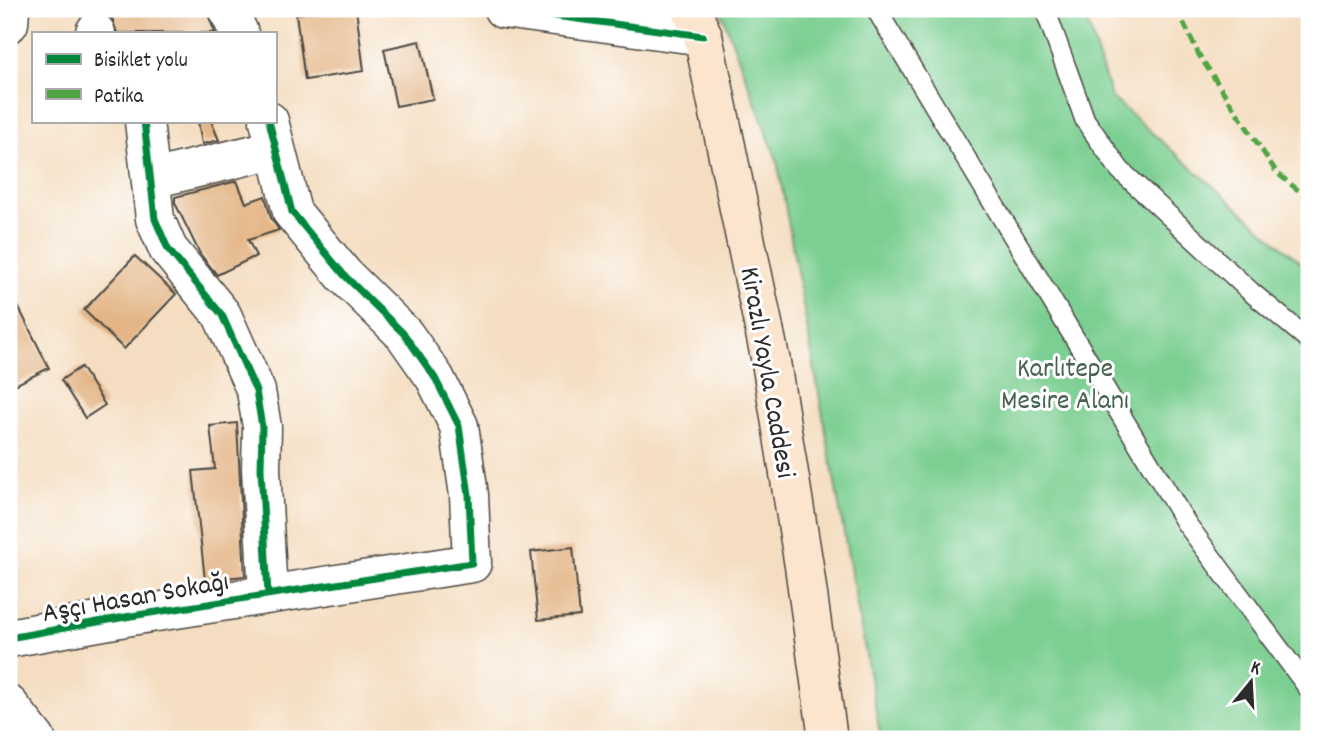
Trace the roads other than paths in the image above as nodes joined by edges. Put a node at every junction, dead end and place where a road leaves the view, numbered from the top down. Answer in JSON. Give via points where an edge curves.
{"nodes":[{"id":1,"x":10,"y":9,"type":"edge"},
{"id":2,"x":228,"y":9,"type":"edge"},
{"id":3,"x":503,"y":9,"type":"edge"},
{"id":4,"x":876,"y":9,"type":"edge"},
{"id":5,"x":1045,"y":9,"type":"edge"},
{"id":6,"x":697,"y":22,"type":"edge"},
{"id":7,"x":9,"y":23,"type":"edge"},
{"id":8,"x":239,"y":32,"type":"edge"},
{"id":9,"x":144,"y":122,"type":"edge"},
{"id":10,"x":272,"y":135,"type":"edge"},
{"id":11,"x":152,"y":179,"type":"junction"},
{"id":12,"x":1309,"y":340,"type":"edge"},
{"id":13,"x":268,"y":594,"type":"junction"},
{"id":14,"x":9,"y":638,"type":"edge"},
{"id":15,"x":1309,"y":689,"type":"edge"},
{"id":16,"x":9,"y":705,"type":"edge"},
{"id":17,"x":36,"y":739,"type":"edge"},
{"id":18,"x":828,"y":739,"type":"edge"}],
"edges":[{"from":1,"to":7,"type":"street"},
{"from":2,"to":8,"type":"street"},
{"from":3,"to":6,"type":"street"},
{"from":4,"to":15,"type":"lane","via":[[1186,523]]},
{"from":5,"to":12,"type":"lane","via":[[1085,120],[1120,170]]},
{"from":6,"to":18,"type":"main road","name":"Kirazlı Yayla Caddesi","via":[[771,362]]},
{"from":9,"to":11,"type":"street","name":"Aşçı Hasan Sokağı"},
{"from":10,"to":11,"type":"street"},
{"from":10,"to":13,"type":"street","name":"Aşçı Hasan Sokağı","via":[[292,212],[344,275],[404,334],[435,378],[459,426],[472,563]]},
{"from":11,"to":13,"type":"street","name":"Aşçı Hasan Sokağı","via":[[155,219],[168,249],[222,315],[256,391],[262,427]]},
{"from":13,"to":14,"type":"street","name":"Aşçı Hasan Sokağı"},
{"from":16,"to":17,"type":"street"}]}
